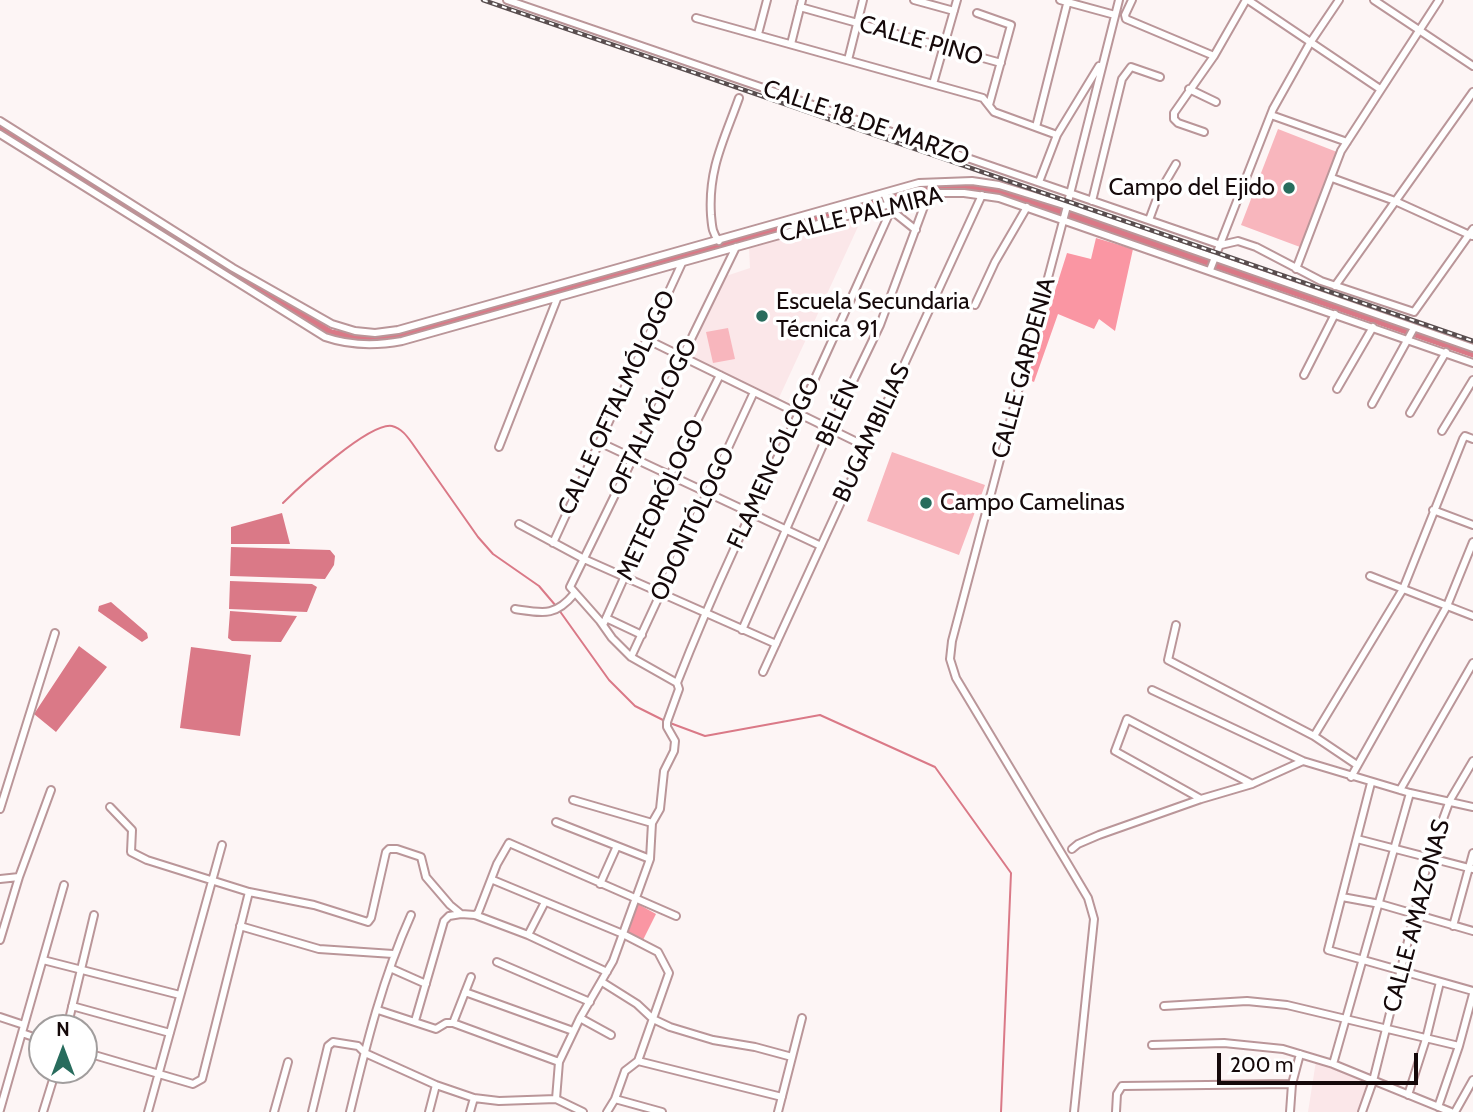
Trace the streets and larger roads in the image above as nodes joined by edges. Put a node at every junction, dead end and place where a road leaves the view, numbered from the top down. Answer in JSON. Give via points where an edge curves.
{"nodes":[{"id":1,"x":507,"y":0,"type":"edge"},
{"id":2,"x":767,"y":0,"type":"edge"},
{"id":3,"x":863,"y":0,"type":"edge"},
{"id":4,"x":914,"y":0,"type":"edge"},
{"id":5,"x":957,"y":0,"type":"edge"},
{"id":6,"x":1119,"y":0,"type":"edge"},
{"id":7,"x":1132,"y":0,"type":"edge"},
{"id":8,"x":1247,"y":0,"type":"edge"},
{"id":9,"x":1339,"y":0,"type":"edge"},
{"id":10,"x":1374,"y":0,"type":"edge"},
{"id":11,"x":1440,"y":0,"type":"edge"},
{"id":12,"x":1065,"y":1,"type":"edge"},
{"id":13,"x":801,"y":4,"type":"edge"},
{"id":14,"x":954,"y":11,"type":"junction"},
{"id":15,"x":977,"y":13,"type":"dead end"},
{"id":16,"x":1115,"y":15,"type":"junction"},
{"id":17,"x":696,"y":18,"type":"dead end"},
{"id":18,"x":857,"y":23,"type":"junction"},
{"id":19,"x":1419,"y":29,"type":"junction"},
{"id":20,"x":758,"y":34,"type":"junction"},
{"id":21,"x":1310,"y":43,"type":"junction"},
{"id":22,"x":791,"y":44,"type":"junction"},
{"id":23,"x":944,"y":47,"type":"junction"},
{"id":24,"x":1214,"y":56,"type":"junction"},
{"id":25,"x":1103,"y":59,"type":"junction"},
{"id":26,"x":848,"y":60,"type":"junction"},
{"id":27,"x":1001,"y":63,"type":"junction"},
{"id":28,"x":1473,"y":66,"type":"edge"},
{"id":29,"x":1160,"y":77,"type":"dead end"},
{"id":30,"x":933,"y":84,"type":"junction"},
{"id":31,"x":1189,"y":89,"type":"junction"},
{"id":32,"x":1380,"y":89,"type":"junction"},
{"id":33,"x":1473,"y":92,"type":"edge"},
{"id":34,"x":739,"y":98,"type":"dead end"},
{"id":35,"x":1216,"y":102,"type":"dead end"},
{"id":36,"x":989,"y":105,"type":"junction"},
{"id":37,"x":1270,"y":115,"type":"junction"},
{"id":38,"x":0,"y":121,"type":"edge"},
{"id":39,"x":1036,"y":127,"type":"junction"},
{"id":40,"x":1204,"y":132,"type":"dead end"},
{"id":41,"x":0,"y":134,"type":"edge"},
{"id":42,"x":1058,"y":135,"type":"junction"},
{"id":43,"x":1347,"y":142,"type":"junction"},
{"id":44,"x":1176,"y":164,"type":"dead end"},
{"id":45,"x":1332,"y":178,"type":"junction"},
{"id":46,"x":1039,"y":182,"type":"junction"},
{"id":47,"x":1070,"y":193,"type":"junction"},
{"id":48,"x":929,"y":194,"type":"junction"},
{"id":49,"x":982,"y":195,"type":"junction"},
{"id":50,"x":888,"y":201,"type":"junction"},
{"id":51,"x":1092,"y":201,"type":"junction"},
{"id":52,"x":1395,"y":201,"type":"junction"},
{"id":53,"x":1027,"y":207,"type":"junction"},
{"id":54,"x":1067,"y":207,"type":"junction"},
{"id":55,"x":1063,"y":218,"type":"junction"},
{"id":56,"x":1149,"y":220,"type":"junction"},
{"id":57,"x":916,"y":230,"type":"junction"},
{"id":58,"x":768,"y":232,"type":"junction"},
{"id":59,"x":1472,"y":234,"type":"edge"},
{"id":60,"x":719,"y":241,"type":"junction"},
{"id":61,"x":1221,"y":245,"type":"junction"},
{"id":62,"x":736,"y":247,"type":"junction"},
{"id":63,"x":1215,"y":260,"type":"junction"},
{"id":64,"x":682,"y":263,"type":"junction"},
{"id":65,"x":1296,"y":269,"type":"junction"},
{"id":66,"x":1210,"y":270,"type":"junction"},
{"id":67,"x":1335,"y":285,"type":"junction"},
{"id":68,"x":557,"y":299,"type":"junction"},
{"id":69,"x":1333,"y":301,"type":"junction"},
{"id":70,"x":975,"y":305,"type":"dead end"},
{"id":71,"x":1328,"y":311,"type":"junction"},
{"id":72,"x":1335,"y":314,"type":"junction"},
{"id":73,"x":1373,"y":327,"type":"junction"},
{"id":74,"x":1414,"y":329,"type":"junction"},
{"id":75,"x":1408,"y":339,"type":"junction"},
{"id":76,"x":646,"y":340,"type":"junction"},
{"id":77,"x":1473,"y":348,"type":"edge"},
{"id":78,"x":1446,"y":352,"type":"junction"},
{"id":79,"x":681,"y":357,"type":"junction"},
{"id":80,"x":1473,"y":363,"type":"edge"},
{"id":81,"x":720,"y":375,"type":"junction"},
{"id":82,"x":1304,"y":375,"type":"dead end"},
{"id":83,"x":1473,"y":380,"type":"edge"},
{"id":84,"x":1337,"y":389,"type":"dead end"},
{"id":85,"x":754,"y":392,"type":"junction"},
{"id":86,"x":1372,"y":404,"type":"dead end"},
{"id":87,"x":798,"y":413,"type":"junction"},
{"id":88,"x":1410,"y":413,"type":"dead end"},
{"id":89,"x":830,"y":429,"type":"junction"},
{"id":90,"x":1442,"y":431,"type":"dead end"},
{"id":91,"x":1473,"y":439,"type":"edge"},
{"id":92,"x":599,"y":442,"type":"junction"},
{"id":93,"x":865,"y":446,"type":"junction"},
{"id":94,"x":499,"y":447,"type":"dead end"},
{"id":95,"x":633,"y":458,"type":"junction"},
{"id":96,"x":670,"y":475,"type":"junction"},
{"id":97,"x":708,"y":493,"type":"junction"},
{"id":98,"x":1433,"y":510,"type":"junction"},
{"id":99,"x":749,"y":512,"type":"junction"},
{"id":100,"x":519,"y":524,"type":"dead end"},
{"id":101,"x":1473,"y":525,"type":"edge"},
{"id":102,"x":786,"y":530,"type":"junction"},
{"id":103,"x":1473,"y":542,"type":"edge"},
{"id":104,"x":554,"y":543,"type":"junction"},
{"id":105,"x":821,"y":546,"type":"junction"},
{"id":106,"x":584,"y":559,"type":"junction"},
{"id":107,"x":1370,"y":576,"type":"dead end"},
{"id":108,"x":625,"y":578,"type":"junction"},
{"id":109,"x":1403,"y":589,"type":"junction"},
{"id":110,"x":572,"y":590,"type":"junction"},
{"id":111,"x":662,"y":594,"type":"junction"},
{"id":112,"x":1447,"y":606,"type":"junction"},
{"id":113,"x":515,"y":609,"type":"dead end"},
{"id":114,"x":704,"y":613,"type":"junction"},
{"id":115,"x":1473,"y":616,"type":"edge"},
{"id":116,"x":605,"y":621,"type":"junction"},
{"id":117,"x":1176,"y":625,"type":"dead end"},
{"id":118,"x":742,"y":630,"type":"junction"},
{"id":119,"x":55,"y":633,"type":"dead end"},
{"id":120,"x":642,"y":635,"type":"junction"},
{"id":121,"x":776,"y":644,"type":"junction"},
{"id":122,"x":631,"y":657,"type":"junction"},
{"id":123,"x":1473,"y":663,"type":"edge"},
{"id":124,"x":763,"y":673,"type":"dead end"},
{"id":125,"x":677,"y":683,"type":"junction"},
{"id":126,"x":1152,"y":690,"type":"dead end"},
{"id":127,"x":1314,"y":736,"type":"junction"},
{"id":128,"x":1303,"y":761,"type":"junction"},
{"id":129,"x":1473,"y":761,"type":"edge"},
{"id":130,"x":1357,"y":765,"type":"junction"},
{"id":131,"x":1351,"y":777,"type":"junction"},
{"id":132,"x":1371,"y":783,"type":"junction"},
{"id":133,"x":1252,"y":784,"type":"junction"},
{"id":134,"x":51,"y":790,"type":"dead end"},
{"id":135,"x":1400,"y":790,"type":"junction"},
{"id":136,"x":1410,"y":793,"type":"junction"},
{"id":137,"x":1201,"y":799,"type":"junction"},
{"id":138,"x":573,"y":800,"type":"dead end"},
{"id":139,"x":1450,"y":800,"type":"junction"},
{"id":140,"x":110,"y":807,"type":"dead end"},
{"id":141,"x":1473,"y":807,"type":"edge"},
{"id":142,"x":0,"y":809,"type":"edge"},
{"id":143,"x":556,"y":822,"type":"dead end"},
{"id":144,"x":652,"y":822,"type":"junction"},
{"id":145,"x":1357,"y":839,"type":"junction"},
{"id":146,"x":222,"y":845,"type":"dead end"},
{"id":147,"x":617,"y":846,"type":"junction"},
{"id":148,"x":1072,"y":849,"type":"dead end"},
{"id":149,"x":1394,"y":849,"type":"junction"},
{"id":150,"x":1473,"y":853,"type":"edge"},
{"id":151,"x":1429,"y":858,"type":"junction"},
{"id":152,"x":650,"y":859,"type":"junction"},
{"id":153,"x":1471,"y":868,"type":"edge"},
{"id":154,"x":19,"y":877,"type":"junction"},
{"id":155,"x":0,"y":879,"type":"edge"},
{"id":156,"x":212,"y":880,"type":"junction"},
{"id":157,"x":493,"y":880,"type":"junction"},
{"id":158,"x":600,"y":884,"type":"junction"},
{"id":159,"x":64,"y":885,"type":"dead end"},
{"id":160,"x":249,"y":892,"type":"junction"},
{"id":161,"x":1342,"y":897,"type":"junction"},
{"id":162,"x":636,"y":900,"type":"junction"},
{"id":163,"x":545,"y":902,"type":"junction"},
{"id":164,"x":1380,"y":904,"type":"junction"},
{"id":165,"x":1415,"y":913,"type":"junction"},
{"id":166,"x":461,"y":914,"type":"junction"},
{"id":167,"x":94,"y":915,"type":"dead end"},
{"id":168,"x":411,"y":915,"type":"dead end"},
{"id":169,"x":475,"y":915,"type":"junction"},
{"id":170,"x":676,"y":916,"type":"dead end"},
{"id":171,"x":240,"y":926,"type":"junction"},
{"id":172,"x":1453,"y":926,"type":"junction"},
{"id":173,"x":1473,"y":932,"type":"edge"},
{"id":174,"x":623,"y":934,"type":"junction"},
{"id":175,"x":528,"y":935,"type":"junction"},
{"id":176,"x":0,"y":940,"type":"edge"},
{"id":177,"x":393,"y":954,"type":"junction"},
{"id":178,"x":43,"y":960,"type":"junction"},
{"id":179,"x":1363,"y":960,"type":"junction"},
{"id":180,"x":497,"y":962,"type":"dead end"},
{"id":181,"x":390,"y":968,"type":"junction"},
{"id":182,"x":83,"y":970,"type":"junction"},
{"id":183,"x":1401,"y":970,"type":"junction"},
{"id":184,"x":607,"y":972,"type":"junction"},
{"id":185,"x":471,"y":977,"type":"dead end"},
{"id":186,"x":602,"y":982,"type":"junction"},
{"id":187,"x":1440,"y":982,"type":"junction"},
{"id":188,"x":426,"y":984,"type":"junction"},
{"id":189,"x":465,"y":992,"type":"junction"},
{"id":190,"x":1473,"y":992,"type":"edge"},
{"id":191,"x":180,"y":995,"type":"junction"},
{"id":192,"x":590,"y":1002,"type":"junction"},
{"id":193,"x":72,"y":1006,"type":"junction"},
{"id":194,"x":1164,"y":1006,"type":"dead end"},
{"id":195,"x":378,"y":1010,"type":"junction"},
{"id":196,"x":70,"y":1014,"type":"edge"},
{"id":197,"x":0,"y":1017,"type":"edge"},
{"id":198,"x":1346,"y":1017,"type":"junction"},
{"id":199,"x":580,"y":1018,"type":"junction"},
{"id":200,"x":802,"y":1018,"type":"dead end"},
{"id":201,"x":653,"y":1020,"type":"junction"},
{"id":202,"x":415,"y":1021,"type":"junction"},
{"id":203,"x":453,"y":1023,"type":"junction"},
{"id":204,"x":24,"y":1025,"type":"junction"},
{"id":205,"x":1387,"y":1029,"type":"junction"},
{"id":206,"x":573,"y":1031,"type":"junction"},
{"id":207,"x":22,"y":1033,"type":"junction"},
{"id":208,"x":170,"y":1033,"type":"junction"},
{"id":209,"x":28,"y":1035,"type":"edge"},
{"id":210,"x":611,"y":1035,"type":"dead end"},
{"id":211,"x":1426,"y":1039,"type":"junction"},
{"id":212,"x":1152,"y":1045,"type":"dead end"},
{"id":213,"x":1459,"y":1046,"type":"junction"},
{"id":214,"x":365,"y":1053,"type":"junction"},
{"id":215,"x":1300,"y":1054,"type":"junction"},
{"id":216,"x":98,"y":1056,"type":"edge"},
{"id":217,"x":792,"y":1058,"type":"junction"},
{"id":218,"x":638,"y":1060,"type":"junction"},
{"id":219,"x":288,"y":1062,"type":"dead end"},
{"id":220,"x":559,"y":1062,"type":"junction"},
{"id":221,"x":1333,"y":1064,"type":"junction"},
{"id":222,"x":159,"y":1074,"type":"junction"},
{"id":223,"x":1473,"y":1080,"type":"edge"},
{"id":224,"x":1373,"y":1081,"type":"junction"},
{"id":225,"x":52,"y":1084,"type":"edge"},
{"id":226,"x":1292,"y":1084,"type":"junction"},
{"id":227,"x":436,"y":1085,"type":"junction"},
{"id":228,"x":1408,"y":1095,"type":"junction"},
{"id":229,"x":782,"y":1097,"type":"junction"},
{"id":230,"x":474,"y":1098,"type":"junction"},
{"id":231,"x":556,"y":1099,"type":"junction"},
{"id":232,"x":615,"y":1099,"type":"junction"},
{"id":233,"x":1438,"y":1107,"type":"junction"},
{"id":234,"x":0,"y":1110,"type":"edge"},
{"id":235,"x":43,"y":1112,"type":"edge"},
{"id":236,"x":148,"y":1112,"type":"edge"},
{"id":237,"x":274,"y":1112,"type":"edge"},
{"id":238,"x":312,"y":1112,"type":"edge"},
{"id":239,"x":350,"y":1112,"type":"edge"},
{"id":240,"x":429,"y":1112,"type":"edge"},
{"id":241,"x":470,"y":1112,"type":"edge"},
{"id":242,"x":583,"y":1112,"type":"edge"},
{"id":243,"x":607,"y":1112,"type":"edge"},
{"id":244,"x":662,"y":1112,"type":"edge"},
{"id":245,"x":778,"y":1112,"type":"edge"},
{"id":246,"x":1074,"y":1112,"type":"edge"},
{"id":247,"x":1116,"y":1112,"type":"edge"},
{"id":248,"x":1290,"y":1112,"type":"edge"},
{"id":249,"x":1362,"y":1112,"type":"edge"},
{"id":250,"x":1453,"y":1112,"type":"edge"}],
"edges":[{"from":1,"to":46,"type":"street","name":"CALLE 18 DE MARZO"},
{"from":2,"to":20,"type":"street"},
{"from":3,"to":18,"type":"street"},
{"from":4,"to":14,"type":"street"},
{"from":5,"to":14,"type":"street"},
{"from":6,"to":16,"type":"street"},
{"from":7,"to":24,"type":"street","via":[[1125,19]]},
{"from":8,"to":21,"type":"street"},
{"from":8,"to":24,"type":"street"},
{"from":9,"to":21,"type":"street"},
{"from":10,"to":19,"type":"street"},
{"from":11,"to":19,"type":"street"},
{"from":12,"to":16,"type":"street"},
{"from":12,"to":39,"type":"street"},
{"from":13,"to":18,"type":"street","name":"CALLE PINO"},
{"from":13,"to":22,"type":"street"},
{"from":14,"to":23,"type":"street"},
{"from":15,"to":27,"type":"street","via":[[1012,25]]},
{"from":16,"to":25,"type":"street"},
{"from":17,"to":20,"type":"street"},
{"from":18,"to":23,"type":"street","name":"CALLE PINO"},
{"from":18,"to":26,"type":"street"},
{"from":19,"to":28,"type":"street"},
{"from":19,"to":32,"type":"street"},
{"from":20,"to":22,"type":"street"},
{"from":21,"to":32,"type":"street"},
{"from":21,"to":37,"type":"street"},
{"from":22,"to":26,"type":"street"},
{"from":23,"to":27,"type":"street","name":"CALLE PINO"},
{"from":23,"to":30,"type":"street"},
{"from":24,"to":31,"type":"street"},
{"from":25,"to":42,"type":"street"},
{"from":25,"to":47,"type":"street","name":"CALLE GARDENIA"},
{"from":26,"to":30,"type":"street"},
{"from":27,"to":36,"type":"street"},
{"from":29,"to":51,"type":"street","via":[[1131,67],[1122,79]]},
{"from":30,"to":36,"type":"street","via":[[983,98]]},
{"from":31,"to":35,"type":"street"},
{"from":31,"to":40,"type":"street","via":[[1174,119]]},
{"from":32,"to":43,"type":"street"},
{"from":33,"to":52,"type":"street"},
{"from":34,"to":60,"type":"street","via":[[712,173],[713,233]]},
{"from":36,"to":39,"type":"street","via":[[994,113]]},
{"from":37,"to":43,"type":"street"},
{"from":37,"to":61,"type":"street"},
{"from":38,"to":60,"type":"street","via":[[233,268],[332,324],[355,331],[398,330]]},
{"from":39,"to":42,"type":"street"},
{"from":41,"to":68,"type":"street","name":"CALLE PALMIRA","via":[[325,337],[361,345],[402,341]]},
{"from":42,"to":46,"type":"street"},
{"from":43,"to":45,"type":"street"},
{"from":44,"to":56,"type":"street"},
{"from":45,"to":52,"type":"street"},
{"from":45,"to":65,"type":"street"},
{"from":46,"to":47,"type":"street","name":"CALLE 18 DE MARZO"},
{"from":47,"to":51,"type":"street","name":"CALLE 18 DE MARZO"},
{"from":47,"to":54,"type":"street","name":"CALLE GARDENIA"},
{"from":48,"to":49,"type":"street","name":"CALLE PALMIRA"},
{"from":48,"to":50,"type":"street","name":"CALLE PALMIRA"},
{"from":48,"to":57,"type":"street","name":"BELÉN"},
{"from":49,"to":53,"type":"street","name":"CALLE PALMIRA"},
{"from":49,"to":93,"type":"street","name":"BUGAMBILIAS"},
{"from":50,"to":54,"type":"street","via":[[919,183],[972,181]]},
{"from":50,"to":57,"type":"street"},
{"from":50,"to":58,"type":"street","name":"CALLE PALMIRA"},
{"from":50,"to":58,"type":"street"},
{"from":50,"to":87,"type":"street","name":"FLAMENCÓLOGO"},
{"from":51,"to":56,"type":"street","name":"CALLE 18 DE MARZO"},
{"from":52,"to":59,"type":"street"},
{"from":52,"to":67,"type":"street"},
{"from":53,"to":55,"type":"street","name":"CALLE PALMIRA"},
{"from":53,"to":70,"type":"street"},
{"from":54,"to":55,"type":"street","name":"CALLE GARDENIA"},
{"from":54,"to":63,"type":"street"},
{"from":55,"to":66,"type":"street","name":"CALLE PALMIRA"},
{"from":55,"to":246,"type":"street","name":"CALLE GARDENIA","via":[[950,659],[956,678],[1088,898],[1094,919]]},
{"from":56,"to":61,"type":"street","name":"CALLE 18 DE MARZO"},
{"from":57,"to":89,"type":"street","name":"BELÉN","via":[[880,326]]},
{"from":58,"to":60,"type":"street"},
{"from":58,"to":62,"type":"street","name":"CALLE PALMIRA"},
{"from":59,"to":67,"type":"street","name":"CALLE 18 DE MARZO","via":[[1414,312]]},
{"from":61,"to":63,"type":"street"},
{"from":61,"to":65,"type":"street","name":"CALLE 18 DE MARZO","via":[[1238,241]]},
{"from":62,"to":64,"type":"street","name":"CALLE PALMIRA"},
{"from":62,"to":79,"type":"street","name":"OFTALMÓLOGO"},
{"from":63,"to":66,"type":"street"},
{"from":63,"to":69,"type":"street"},
{"from":64,"to":68,"type":"street","name":"CALLE PALMIRA"},
{"from":64,"to":76,"type":"street","name":"CALLE OFTALMÓLOGO"},
{"from":65,"to":67,"type":"street","name":"CALLE 18 DE MARZO"},
{"from":66,"to":71,"type":"street","name":"CALLE PALMIRA"},
{"from":68,"to":94,"type":"street"},
{"from":69,"to":71,"type":"street"},
{"from":69,"to":74,"type":"street"},
{"from":71,"to":72,"type":"street","name":"CALLE PALMIRA"},
{"from":72,"to":73,"type":"street","name":"CALLE PALMIRA"},
{"from":72,"to":82,"type":"street"},
{"from":73,"to":75,"type":"street","name":"CALLE PALMIRA"},
{"from":73,"to":84,"type":"street"},
{"from":74,"to":75,"type":"street"},
{"from":74,"to":77,"type":"street"},
{"from":75,"to":78,"type":"street","name":"CALLE PALMIRA"},
{"from":75,"to":86,"type":"street"},
{"from":76,"to":79,"type":"street"},
{"from":76,"to":92,"type":"street","name":"CALLE OFTALMÓLOGO"},
{"from":78,"to":80,"type":"street","name":"CALLE PALMIRA"},
{"from":78,"to":88,"type":"street"},
{"from":79,"to":81,"type":"street"},
{"from":79,"to":95,"type":"street","name":"OFTALMÓLOGO"},
{"from":81,"to":85,"type":"street"},
{"from":81,"to":96,"type":"street","name":"METEORÓLOGO"},
{"from":83,"to":90,"type":"street"},
{"from":85,"to":87,"type":"street"},
{"from":85,"to":97,"type":"street","name":"ODONTÓLOGO"},
{"from":87,"to":89,"type":"street"},
{"from":87,"to":99,"type":"street","name":"FLAMENCÓLOGO"},
{"from":89,"to":93,"type":"street"},
{"from":89,"to":102,"type":"street","name":"BELÉN"},
{"from":91,"to":98,"type":"street","via":[[1465,436]]},
{"from":92,"to":95,"type":"street"},
{"from":92,"to":104,"type":"street","name":"CALLE OFTALMÓLOGO"},
{"from":93,"to":105,"type":"street","name":"BUGAMBILIAS"},
{"from":95,"to":96,"type":"street"},
{"from":95,"to":106,"type":"street","name":"OFTALMÓLOGO"},
{"from":96,"to":97,"type":"street"},
{"from":96,"to":108,"type":"street","name":"METEORÓLOGO"},
{"from":97,"to":99,"type":"street"},
{"from":97,"to":111,"type":"street","name":"ODONTÓLOGO"},
{"from":98,"to":101,"type":"street"},
{"from":98,"to":109,"type":"street"},
{"from":99,"to":102,"type":"street"},
{"from":99,"to":114,"type":"street","name":"FLAMENCÓLOGO"},
{"from":100,"to":104,"type":"street"},
{"from":102,"to":105,"type":"street"},
{"from":102,"to":118,"type":"street","name":"BELÉN"},
{"from":103,"to":112,"type":"street"},
{"from":104,"to":106,"type":"street"},
{"from":105,"to":121,"type":"street","name":"BUGAMBILIAS"},
{"from":106,"to":108,"type":"street"},
{"from":106,"to":110,"type":"street","name":"OFTALMÓLOGO"},
{"from":107,"to":109,"type":"street"},
{"from":108,"to":111,"type":"street"},
{"from":108,"to":116,"type":"street","name":"METEORÓLOGO"},
{"from":109,"to":112,"type":"street"},
{"from":109,"to":127,"type":"street"},
{"from":110,"to":113,"type":"street","via":[[558,608],[547,613]]},
{"from":110,"to":116,"type":"street"},
{"from":111,"to":114,"type":"street"},
{"from":111,"to":120,"type":"street","name":"ODONTÓLOGO"},
{"from":112,"to":115,"type":"street"},
{"from":112,"to":130,"type":"street"},
{"from":114,"to":118,"type":"street"},
{"from":114,"to":125,"type":"street","name":"FLAMENCÓLOGO"},
{"from":116,"to":120,"type":"street"},
{"from":116,"to":122,"type":"street","via":[[612,638]]},
{"from":117,"to":127,"type":"street","via":[[1168,660]]},
{"from":118,"to":121,"type":"street"},
{"from":119,"to":142,"type":"street"},
{"from":120,"to":122,"type":"street","name":"ODONTÓLOGO"},
{"from":121,"to":124,"type":"street","name":"BUGAMBILIAS"},
{"from":122,"to":125,"type":"street"},
{"from":123,"to":135,"type":"street"},
{"from":125,"to":144,"type":"street","name":"FLAMENCÓLOGO","via":[[678,696],[667,722],[674,751],[664,771],[660,809]]},
{"from":126,"to":128,"type":"street"},
{"from":127,"to":130,"type":"street"},
{"from":128,"to":131,"type":"street"},
{"from":128,"to":133,"type":"street"},
{"from":129,"to":139,"type":"street","name":"CALLE AMAZONAS"},
{"from":130,"to":131,"type":"street"},
{"from":131,"to":132,"type":"street"},
{"from":132,"to":135,"type":"street"},
{"from":132,"to":145,"type":"street"},
{"from":133,"to":137,"type":"street"},
{"from":133,"to":137,"type":"street","via":[[1127,719],[1115,751]]},
{"from":134,"to":154,"type":"street"},
{"from":135,"to":136,"type":"street"},
{"from":136,"to":139,"type":"street"},
{"from":136,"to":149,"type":"street"},
{"from":137,"to":148,"type":"street"},
{"from":138,"to":144,"type":"street"},
{"from":139,"to":141,"type":"street"},
{"from":139,"to":151,"type":"street","name":"CALLE AMAZONAS"},
{"from":140,"to":156,"type":"street","via":[[132,830],[131,852]]},
{"from":143,"to":147,"type":"street"},
{"from":144,"to":152,"type":"street","name":"FLAMENCÓLOGO"},
{"from":145,"to":149,"type":"street"},
{"from":145,"to":161,"type":"street"},
{"from":146,"to":156,"type":"street"},
{"from":147,"to":152,"type":"street"},
{"from":147,"to":158,"type":"street"},
{"from":149,"to":151,"type":"street"},
{"from":149,"to":164,"type":"street"},
{"from":150,"to":153,"type":"street"},
{"from":151,"to":153,"type":"street"},
{"from":151,"to":165,"type":"street","name":"CALLE AMAZONAS"},
{"from":152,"to":162,"type":"street","name":"FLAMENCÓLOGO"},
{"from":153,"to":172,"type":"street"},
{"from":154,"to":155,"type":"street"},
{"from":154,"to":176,"type":"street"},
{"from":156,"to":160,"type":"street"},
{"from":156,"to":191,"type":"street"},
{"from":157,"to":158,"type":"street","via":[[509,843]]},
{"from":157,"to":163,"type":"street"},
{"from":157,"to":169,"type":"street"},
{"from":158,"to":162,"type":"street"},
{"from":159,"to":178,"type":"street"},
{"from":160,"to":166,"type":"street","via":[[368,922],[386,852],[397,849],[421,857],[426,877]]},
{"from":160,"to":171,"type":"street"},
{"from":161,"to":164,"type":"street"},
{"from":161,"to":179,"type":"street","via":[[1328,950]]},
{"from":162,"to":170,"type":"street"},
{"from":162,"to":174,"type":"street","name":"FLAMENCÓLOGO"},
{"from":163,"to":174,"type":"street"},
{"from":163,"to":175,"type":"street"},
{"from":164,"to":165,"type":"street"},
{"from":164,"to":179,"type":"street"},
{"from":165,"to":172,"type":"street"},
{"from":165,"to":183,"type":"street","name":"CALLE AMAZONAS"},
{"from":166,"to":169,"type":"street"},
{"from":166,"to":188,"type":"street","via":[[444,921]]},
{"from":167,"to":182,"type":"street"},
{"from":168,"to":177,"type":"street"},
{"from":169,"to":175,"type":"street"},
{"from":171,"to":177,"type":"street","via":[[319,949]]},
{"from":171,"to":222,"type":"street","via":[[202,1079],[197,1083]]},
{"from":172,"to":173,"type":"street"},
{"from":174,"to":184,"type":"street","name":"FLAMENCÓLOGO"},
{"from":174,"to":201,"type":"street","via":[[658,953],[669,973]]},
{"from":175,"to":184,"type":"street"},
{"from":177,"to":181,"type":"street"},
{"from":178,"to":182,"type":"street"},
{"from":178,"to":204,"type":"street"},
{"from":179,"to":183,"type":"street"},
{"from":179,"to":198,"type":"street"},
{"from":180,"to":192,"type":"street"},
{"from":181,"to":188,"type":"street"},
{"from":181,"to":195,"type":"street"},
{"from":182,"to":191,"type":"street"},
{"from":182,"to":193,"type":"street"},
{"from":183,"to":187,"type":"street"},
{"from":183,"to":205,"type":"street","name":"CALLE AMAZONAS"},
{"from":184,"to":186,"type":"street","name":"FLAMENCÓLOGO"},
{"from":185,"to":189,"type":"street"},
{"from":186,"to":192,"type":"street","name":"FLAMENCÓLOGO"},
{"from":186,"to":201,"type":"street"},
{"from":187,"to":190,"type":"street"},
{"from":187,"to":211,"type":"street"},
{"from":188,"to":202,"type":"street"},
{"from":189,"to":203,"type":"street"},
{"from":189,"to":206,"type":"street"},
{"from":190,"to":213,"type":"street"},
{"from":191,"to":208,"type":"street"},
{"from":192,"to":199,"type":"street","name":"FLAMENCÓLOGO"},
{"from":193,"to":196,"type":"street"},
{"from":193,"to":208,"type":"street"},
{"from":194,"to":198,"type":"street","via":[[1247,1001]]},
{"from":195,"to":202,"type":"street"},
{"from":195,"to":214,"type":"street"},
{"from":197,"to":204,"type":"street"},
{"from":198,"to":205,"type":"street"},
{"from":198,"to":221,"type":"street"},
{"from":199,"to":206,"type":"street","name":"FLAMENCÓLOGO"},
{"from":199,"to":210,"type":"street"},
{"from":200,"to":217,"type":"street"},
{"from":201,"to":217,"type":"street"},
{"from":201,"to":218,"type":"street"},
{"from":202,"to":203,"type":"street","via":[[436,1029]]},
{"from":203,"to":220,"type":"street"},
{"from":204,"to":207,"type":"street"},
{"from":205,"to":211,"type":"street"},
{"from":205,"to":224,"type":"street","name":"CALLE AMAZONAS"},
{"from":206,"to":220,"type":"street","name":"FLAMENCÓLOGO"},
{"from":207,"to":209,"type":"street"},
{"from":207,"to":234,"type":"street"},
{"from":208,"to":222,"type":"street"},
{"from":211,"to":213,"type":"street"},
{"from":211,"to":228,"type":"street"},
{"from":212,"to":215,"type":"street","via":[[1258,1045]]},
{"from":213,"to":233,"type":"street"},
{"from":214,"to":227,"type":"street"},
{"from":214,"to":238,"type":"street","via":[[349,1043],[328,1046]]},
{"from":214,"to":239,"type":"street"},
{"from":215,"to":221,"type":"street"},
{"from":215,"to":226,"type":"street"},
{"from":216,"to":222,"type":"street"},
{"from":217,"to":229,"type":"street"},
{"from":218,"to":229,"type":"street"},
{"from":218,"to":232,"type":"street","via":[[625,1071]]},
{"from":219,"to":237,"type":"street"},
{"from":220,"to":231,"type":"street","name":"FLAMENCÓLOGO"},
{"from":221,"to":224,"type":"street"},
{"from":222,"to":236,"type":"street"},
{"from":223,"to":250,"type":"street"},
{"from":224,"to":228,"type":"street"},
{"from":224,"to":249,"type":"street","name":"CALLE AMAZONAS"},
{"from":225,"to":235,"type":"street"},
{"from":226,"to":247,"type":"street","via":[[1122,1086]]},
{"from":226,"to":248,"type":"street"},
{"from":227,"to":230,"type":"street"},
{"from":227,"to":240,"type":"street"},
{"from":228,"to":233,"type":"street"},
{"from":229,"to":245,"type":"street"},
{"from":230,"to":231,"type":"street"},
{"from":230,"to":241,"type":"street"},
{"from":231,"to":242,"type":"street"},
{"from":232,"to":243,"type":"street"},
{"from":232,"to":244,"type":"street"},
{"from":233,"to":250,"type":"street"}]}
